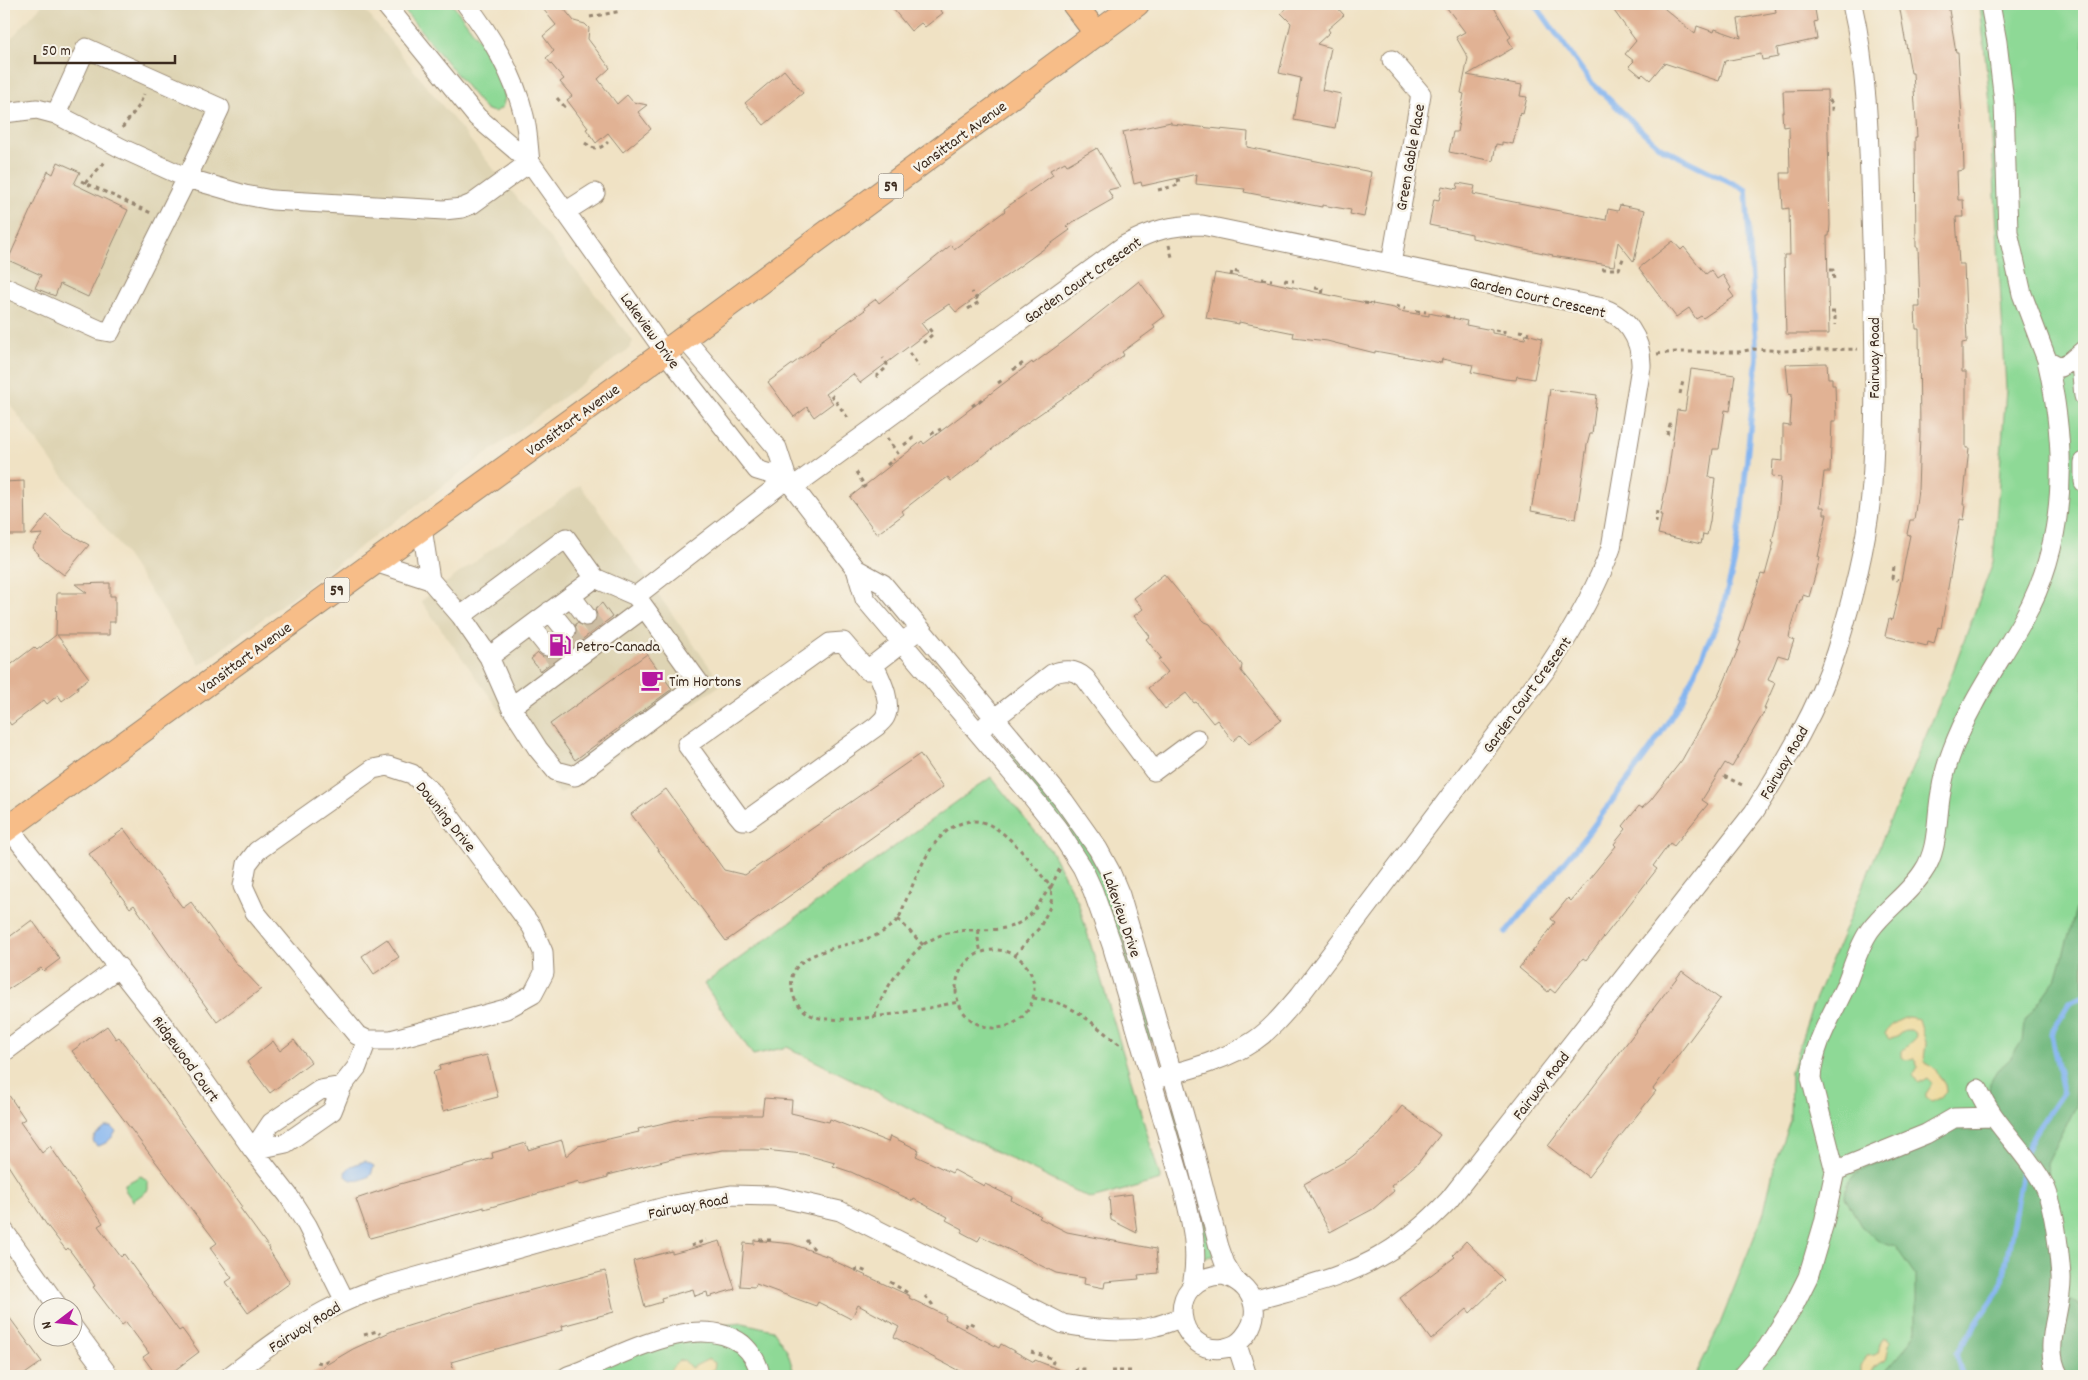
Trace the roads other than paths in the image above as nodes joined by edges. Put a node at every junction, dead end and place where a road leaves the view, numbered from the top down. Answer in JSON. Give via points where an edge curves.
{"nodes":[{"id":1,"x":385,"y":4,"type":"edge"},
{"id":2,"x":466,"y":4,"type":"edge"},
{"id":3,"x":1074,"y":4,"type":"edge"},
{"id":4,"x":1138,"y":4,"type":"edge"},
{"id":5,"x":1852,"y":4,"type":"edge"},
{"id":6,"x":1990,"y":4,"type":"edge"},
{"id":7,"x":1097,"y":34,"type":"junction"},
{"id":8,"x":1392,"y":60,"type":"dead end"},
{"id":9,"x":4,"y":113,"type":"edge"},
{"id":10,"x":56,"y":114,"type":"junction"},
{"id":11,"x":530,"y":162,"type":"junction"},
{"id":12,"x":187,"y":178,"type":"junction"},
{"id":13,"x":595,"y":192,"type":"dead end"},
{"id":14,"x":565,"y":212,"type":"junction"},
{"id":15,"x":1391,"y":264,"type":"junction"},
{"id":16,"x":4,"y":287,"type":"edge"},
{"id":17,"x":674,"y":345,"type":"junction"},
{"id":18,"x":2084,"y":350,"type":"edge"},
{"id":19,"x":2084,"y":359,"type":"edge"},
{"id":20,"x":2047,"y":360,"type":"junction"},
{"id":21,"x":2084,"y":396,"type":"edge"},
{"id":22,"x":2084,"y":462,"type":"edge"},
{"id":23,"x":2084,"y":482,"type":"edge"},
{"id":24,"x":790,"y":483,"type":"junction"},
{"id":25,"x":422,"y":528,"type":"junction"},
{"id":26,"x":375,"y":562,"type":"junction"},
{"id":27,"x":856,"y":569,"type":"junction"},
{"id":28,"x":595,"y":578,"type":"junction"},
{"id":29,"x":430,"y":580,"type":"junction"},
{"id":30,"x":571,"y":596,"type":"junction"},
{"id":31,"x":640,"y":602,"type":"junction"},
{"id":32,"x":550,"y":612,"type":"junction"},
{"id":33,"x":461,"y":616,"type":"junction"},
{"id":34,"x":531,"y":626,"type":"junction"},
{"id":35,"x":595,"y":628,"type":"junction"},
{"id":36,"x":920,"y":628,"type":"junction"},
{"id":37,"x":574,"y":643,"type":"junction"},
{"id":38,"x":902,"y":643,"type":"junction"},
{"id":39,"x":489,"y":657,"type":"junction"},
{"id":40,"x":556,"y":658,"type":"junction"},
{"id":41,"x":874,"y":665,"type":"junction"},
{"id":42,"x":512,"y":707,"type":"junction"},
{"id":43,"x":995,"y":718,"type":"junction"},
{"id":44,"x":977,"y":731,"type":"junction"},
{"id":45,"x":1197,"y":739,"type":"dead end"},
{"id":46,"x":5,"y":827,"type":"edge"},
{"id":47,"x":119,"y":967,"type":"junction"},
{"id":48,"x":368,"y":1040,"type":"junction"},
{"id":49,"x":4,"y":1052,"type":"edge"},
{"id":50,"x":1172,"y":1074,"type":"junction"},
{"id":51,"x":1152,"y":1080,"type":"junction"},
{"id":52,"x":1978,"y":1089,"type":"dead end"},
{"id":53,"x":1994,"y":1117,"type":"junction"},
{"id":54,"x":253,"y":1150,"type":"junction"},
{"id":55,"x":1834,"y":1171,"type":"junction"},
{"id":56,"x":4,"y":1231,"type":"edge"},
{"id":57,"x":1234,"y":1279,"type":"junction"},
{"id":58,"x":1192,"y":1286,"type":"junction"},
{"id":59,"x":52,"y":1298,"type":"edge"},
{"id":60,"x":345,"y":1301,"type":"junction"},
{"id":61,"x":1253,"y":1301,"type":"junction"},
{"id":62,"x":1182,"y":1318,"type":"junction"},
{"id":63,"x":82,"y":1340,"type":"edge"},
{"id":64,"x":1237,"y":1345,"type":"junction"},
{"id":65,"x":109,"y":1376,"type":"edge"},
{"id":66,"x":230,"y":1376,"type":"edge"},
{"id":67,"x":568,"y":1376,"type":"edge"},
{"id":68,"x":760,"y":1376,"type":"edge"},
{"id":69,"x":1247,"y":1376,"type":"edge"},
{"id":70,"x":1743,"y":1376,"type":"edge"},
{"id":71,"x":2059,"y":1376,"type":"edge"}],
"edges":[{"from":1,"to":11,"type":"street","name":"Lakeview Drive","via":[[477,117]]},
{"from":2,"to":11,"type":"street","name":"Lakeview Drive","via":[[495,46],[514,88],[524,116]]},
{"from":3,"to":7,"type":"main road"},
{"from":4,"to":7,"type":"main road","name":"Vansittart Avenue","number":"59"},
{"from":5,"to":61,"type":"street","name":"Fairway Road","via":[[1868,105],[1874,349],[1872,484],[1855,586],[1836,654],[1817,701],[1788,758],[1754,812],[1443,1206],[1401,1243],[1368,1263]]},
{"from":6,"to":20,"type":"street","via":[[1998,42],[2004,102],[2008,232],[2022,294]]},
{"from":7,"to":17,"type":"main road","name":"Vansittart Avenue","number":"59"},
{"from":8,"to":15,"type":"street","name":"Green Gable Place","via":[[1420,94]]},
{"from":9,"to":10,"type":"street","via":[[37,109]]},
{"from":10,"to":12,"type":"street"},
{"from":10,"to":12,"type":"street","via":[[86,48],[220,108]]},
{"from":11,"to":12,"type":"street","via":[[472,204],[444,210],[272,200]]},
{"from":11,"to":14,"type":"street","name":"Lakeview Drive"},
{"from":12,"to":16,"type":"street","via":[[110,332]]},
{"from":13,"to":14,"type":"street"},
{"from":14,"to":17,"type":"street","name":"Lakeview Drive"},
{"from":15,"to":24,"type":"street","name":"Garden Court Crescent","via":[[1202,225],[1176,225],[1149,232],[1125,245],[879,426]]},
{"from":15,"to":50,"type":"street","name":"Garden Court Crescent","via":[[1606,309],[1630,327],[1642,356],[1611,548],[1603,572],[1569,636],[1540,678],[1300,995],[1279,1020],[1254,1041],[1231,1054]]},
{"from":17,"to":24,"type":"street","name":"Lakeview Drive","via":[[777,448]]},
{"from":17,"to":24,"type":"street","name":"Lakeview Drive","via":[[757,470]]},
{"from":17,"to":25,"type":"main road","name":"Vansittart Avenue","number":"59"},
{"from":18,"to":20,"type":"street","via":[[2060,366]]},
{"from":19,"to":21,"type":"street","via":[[2081,364]]},
{"from":20,"to":55,"type":"street","via":[[2054,392],[2060,462],[2056,533],[2050,556],[2038,591],[1977,697],[1952,750],[1941,792],[1931,855],[1924,872],[1883,914],[1862,943],[1817,1046],[1811,1078]]},
{"from":22,"to":23,"type":"street"},
{"from":24,"to":27,"type":"street","name":"Lakeview Drive"},
{"from":24,"to":31,"type":"street","name":"Garden Court Crescent"},
{"from":25,"to":26,"type":"main road","name":"Vansittart Avenue","number":"59"},
{"from":25,"to":29,"type":"street"},
{"from":26,"to":29,"type":"street"},
{"from":26,"to":46,"type":"main road","name":"Vansittart Avenue","number":"59"},
{"from":27,"to":36,"type":"street","name":"Lakeview Drive","via":[[883,584]]},
{"from":27,"to":38,"type":"street","name":"Lakeview Drive","via":[[865,599]]},
{"from":28,"to":30,"type":"street"},
{"from":28,"to":31,"type":"street"},
{"from":28,"to":33,"type":"street","via":[[566,538]]},
{"from":29,"to":33,"type":"street"},
{"from":30,"to":32,"type":"street"},
{"from":30,"to":35,"type":"street"},
{"from":31,"to":35,"type":"street","name":"Garden Court Crescent"},
{"from":31,"to":42,"type":"street","via":[[699,683],[574,776],[556,771]]},
{"from":32,"to":34,"type":"street"},
{"from":32,"to":37,"type":"street"},
{"from":33,"to":39,"type":"street"},
{"from":34,"to":39,"type":"street"},
{"from":34,"to":40,"type":"street"},
{"from":35,"to":37,"type":"street","name":"Garden Court Crescent"},
{"from":36,"to":38,"type":"street"},
{"from":36,"to":43,"type":"street","name":"Lakeview Drive"},
{"from":37,"to":40,"type":"street","name":"Garden Court Crescent"},
{"from":38,"to":41,"type":"street"},
{"from":38,"to":44,"type":"street","name":"Lakeview Drive"},
{"from":39,"to":42,"type":"street"},
{"from":40,"to":42,"type":"street","name":"Garden Court Crescent"},
{"from":41,"to":41,"type":"street","via":[[867,670],[843,642],[830,642],[687,745],[742,820],[747,820],[886,716],[884,684]]},
{"from":43,"to":44,"type":"street"},
{"from":43,"to":45,"type":"street","via":[[1052,674],[1071,670],[1085,678],[1154,771]]},
{"from":43,"to":50,"type":"street","name":"Lakeview Drive","via":[[1076,816],[1110,871]]},
{"from":44,"to":51,"type":"street","name":"Lakeview Drive","via":[[1057,828],[1089,880]]},
{"from":46,"to":47,"type":"street","name":"Ridgewood Court"},
{"from":47,"to":49,"type":"street"},
{"from":47,"to":54,"type":"street","name":"Ridgewood Court"},
{"from":48,"to":48,"type":"street","name":"Downing Drive","via":[[391,1040],[506,1009],[533,994],[544,973],[543,952],[532,927],[430,790],[412,774],[388,766],[373,769],[257,851],[247,864],[243,886],[255,912],[357,1035]]},
{"from":48,"to":54,"type":"street","via":[[332,1111],[286,1144]]},
{"from":50,"to":51,"type":"street","name":"Garden Court Crescent"},
{"from":50,"to":57,"type":"street","name":"Lakeview Drive","via":[[1218,1247]]},
{"from":51,"to":58,"type":"street","name":"Lakeview Drive","via":[[1190,1214],[1196,1265]]},
{"from":52,"to":53,"type":"street"},
{"from":53,"to":55,"type":"street","via":[[1954,1118],[1926,1134]]},
{"from":53,"to":71,"type":"street","via":[[2044,1185],[2052,1213],[2061,1279],[2050,1349],[2053,1366]]},
{"from":54,"to":60,"type":"street","name":"Ridgewood Court","via":[[307,1225]]},
{"from":55,"to":70,"type":"street","via":[[1824,1224],[1808,1277],[1772,1340]]},
{"from":56,"to":59,"type":"street"},
{"from":57,"to":58,"type":"street","via":[[1223,1275],[1211,1276]]},
{"from":57,"to":61,"type":"street","via":[[1244,1286]]},
{"from":58,"to":62,"type":"street","via":[[1185,1296]]},
{"from":60,"to":62,"type":"street","name":"Fairway Road","via":[[401,1280],[668,1206],[709,1198],[752,1195],[774,1196],[840,1212],[1063,1324],[1092,1330],[1117,1330],[1155,1327]]},
{"from":60,"to":66,"type":"street","name":"Fairway Road","via":[[279,1339]]},
{"from":61,"to":64,"type":"street","via":[[1254,1318],[1250,1329]]},
{"from":62,"to":64,"type":"street","via":[[1192,1337],[1200,1344],[1217,1348]]},
{"from":63,"to":65,"type":"street"},
{"from":64,"to":69,"type":"street"},
{"from":67,"to":68,"type":"street","via":[[654,1340],[709,1332],[727,1336],[746,1348],[755,1360]]}]}
